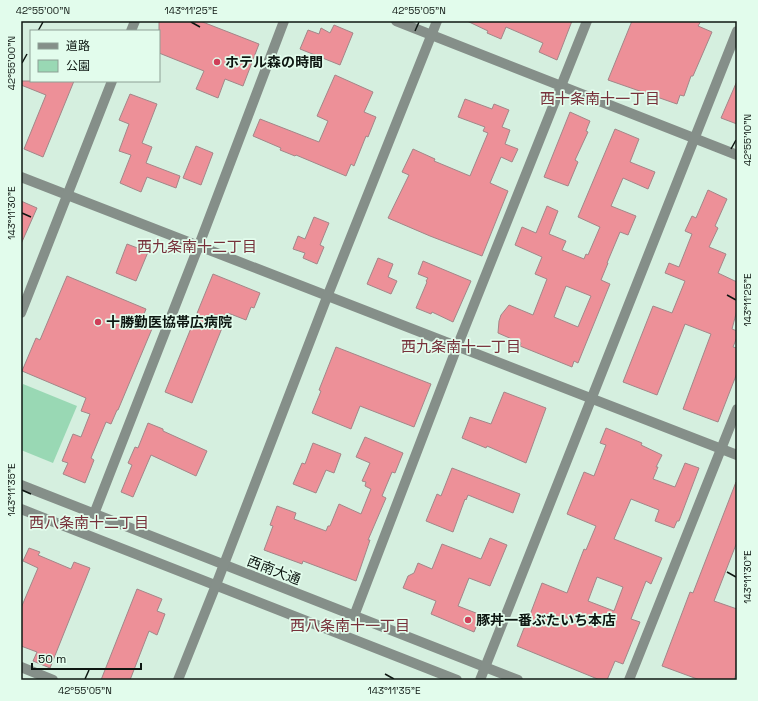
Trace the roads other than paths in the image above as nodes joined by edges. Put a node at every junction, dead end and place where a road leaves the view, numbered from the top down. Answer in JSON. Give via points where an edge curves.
{"nodes":[{"id":1,"x":284,"y":21,"type":"edge"},
{"id":2,"x":396,"y":21,"type":"edge"},
{"id":3,"x":437,"y":21,"type":"edge"},
{"id":4,"x":587,"y":21,"type":"edge"},
{"id":5,"x":737,"y":31,"type":"edge"},
{"id":6,"x":431,"y":35,"type":"junction"},
{"id":7,"x":112,"y":82,"type":"edge"},
{"id":8,"x":561,"y":86,"type":"junction"},
{"id":9,"x":695,"y":138,"type":"junction"},
{"id":10,"x":737,"y":155,"type":"edge"},
{"id":11,"x":21,"y":177,"type":"edge"},
{"id":12,"x":67,"y":196,"type":"junction"},
{"id":13,"x":199,"y":245,"type":"junction"},
{"id":14,"x":327,"y":297,"type":"junction"},
{"id":15,"x":21,"y":313,"type":"edge"},
{"id":16,"x":457,"y":347,"type":"junction"},
{"id":17,"x":590,"y":399,"type":"junction"},
{"id":18,"x":737,"y":409,"type":"edge"},
{"id":19,"x":721,"y":449,"type":"junction"},
{"id":20,"x":737,"y":455,"type":"edge"},
{"id":21,"x":21,"y":485,"type":"edge"},
{"id":22,"x":21,"y":509,"type":"edge"},
{"id":23,"x":94,"y":514,"type":"junction"},
{"id":24,"x":224,"y":565,"type":"junction"},
{"id":25,"x":216,"y":585,"type":"junction"},
{"id":26,"x":354,"y":616,"type":"junction"},
{"id":27,"x":21,"y":667,"type":"edge"},
{"id":28,"x":485,"y":667,"type":"junction"},
{"id":29,"x":53,"y":680,"type":"edge"},
{"id":30,"x":178,"y":680,"type":"edge"},
{"id":31,"x":457,"y":680,"type":"edge"},
{"id":32,"x":480,"y":680,"type":"edge"},
{"id":33,"x":518,"y":680,"type":"edge"},
{"id":34,"x":629,"y":680,"type":"edge"}],
"edges":[{"from":1,"to":13,"type":"street"},
{"from":2,"to":6,"type":"street"},
{"from":3,"to":6,"type":"street"},
{"from":4,"to":8,"type":"street"},
{"from":5,"to":9,"type":"street"},
{"from":6,"to":8,"type":"street"},
{"from":6,"to":14,"type":"street"},
{"from":7,"to":12,"type":"street"},
{"from":8,"to":9,"type":"street"},
{"from":8,"to":16,"type":"street"},
{"from":9,"to":10,"type":"street"},
{"from":9,"to":17,"type":"street"},
{"from":11,"to":12,"type":"street"},
{"from":12,"to":13,"type":"street"},
{"from":12,"to":15,"type":"street"},
{"from":13,"to":14,"type":"street"},
{"from":13,"to":23,"type":"street"},
{"from":14,"to":16,"type":"street"},
{"from":14,"to":24,"type":"street"},
{"from":16,"to":17,"type":"street"},
{"from":16,"to":26,"type":"street"},
{"from":17,"to":19,"type":"street"},
{"from":17,"to":28,"type":"street"},
{"from":18,"to":19,"type":"street"},
{"from":19,"to":20,"type":"street"},
{"from":19,"to":34,"type":"street"},
{"from":21,"to":23,"type":"street","name":"西南大通"},
{"from":22,"to":25,"type":"street"},
{"from":23,"to":24,"type":"street","name":"西南大通"},
{"from":24,"to":25,"type":"street"},
{"from":24,"to":26,"type":"street","name":"西南大通"},
{"from":25,"to":30,"type":"street"},
{"from":25,"to":31,"type":"street"},
{"from":26,"to":28,"type":"street","name":"西南大通"},
{"from":27,"to":29,"type":"street"},
{"from":28,"to":32,"type":"street"},
{"from":28,"to":33,"type":"street","name":"西南大通"}]}
